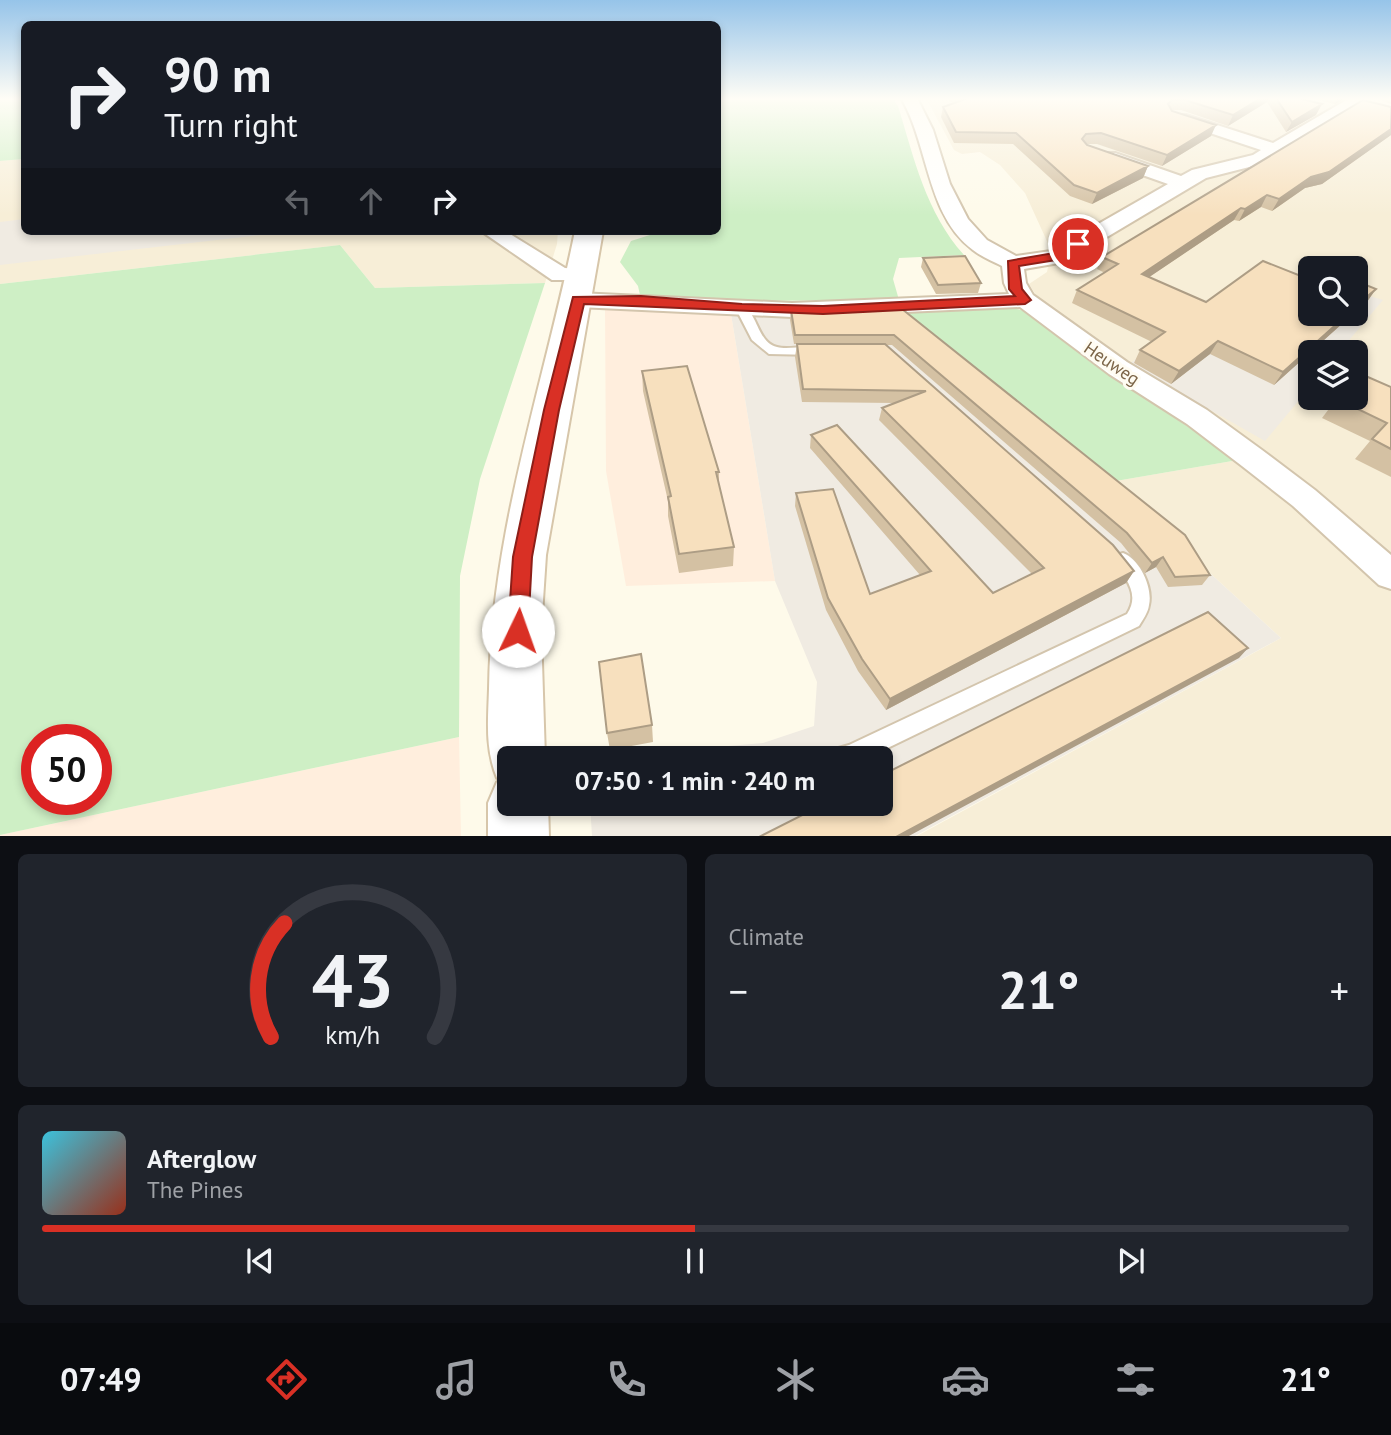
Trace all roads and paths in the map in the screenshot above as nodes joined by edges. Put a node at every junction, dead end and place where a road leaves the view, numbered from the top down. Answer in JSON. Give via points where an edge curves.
{"nodes":[{"id":1,"x":927,"y":137,"type":"edge"},
{"id":2,"x":1238,"y":137,"type":"edge"},
{"id":3,"x":1294,"y":137,"type":"edge"},
{"id":4,"x":1274,"y":149,"type":"junction"},
{"id":5,"x":1090,"y":150,"type":"edge"},
{"id":6,"x":1183,"y":183,"type":"junction"},
{"id":7,"x":497,"y":235,"type":"edge"},
{"id":8,"x":588,"y":235,"type":"edge"},
{"id":9,"x":1013,"y":263,"type":"junction"},
{"id":10,"x":580,"y":288,"type":"junction"},
{"id":11,"x":1025,"y":300,"type":"junction"},
{"id":12,"x":742,"y":309,"type":"junction"},
{"id":13,"x":836,"y":350,"type":"edge"},
{"id":14,"x":1113,"y":550,"type":"edge"},
{"id":15,"x":1391,"y":575,"type":"edge"},
{"id":16,"x":517,"y":746,"type":"edge"},
{"id":17,"x":869,"y":746,"type":"edge"},
{"id":18,"x":518,"y":816,"type":"edge"},
{"id":19,"x":519,"y":836,"type":"edge"}],
"edges":[{"from":1,"to":9,"type":"street","via":[[943,188],[967,232],[980,245]]},
{"from":2,"to":4,"type":"street"},
{"from":3,"to":4,"type":"street"},
{"from":4,"to":6,"type":"street","via":[[1259,159],[1199,174]]},
{"from":5,"to":6,"type":"street"},
{"from":6,"to":9,"type":"street","via":[[1057,257]]},
{"from":7,"to":10,"type":"street"},
{"from":8,"to":10,"type":"main road"},
{"from":9,"to":11,"type":"street","via":[[1016,289]]},
{"from":10,"to":12,"type":"street"},
{"from":10,"to":16,"type":"main road","via":[[523,557],[515,680]]},
{"from":11,"to":12,"type":"street","via":[[823,310]]},
{"from":11,"to":15,"type":"street","name":"Heuweg","via":[[1252,458]]},
{"from":12,"to":13,"type":"lane","via":[[756,337],[773,351]]},
{"from":14,"to":17,"type":"lane","via":[[1128,565],[1143,597],[1133,620]]},
{"from":18,"to":19,"type":"main road"}]}
